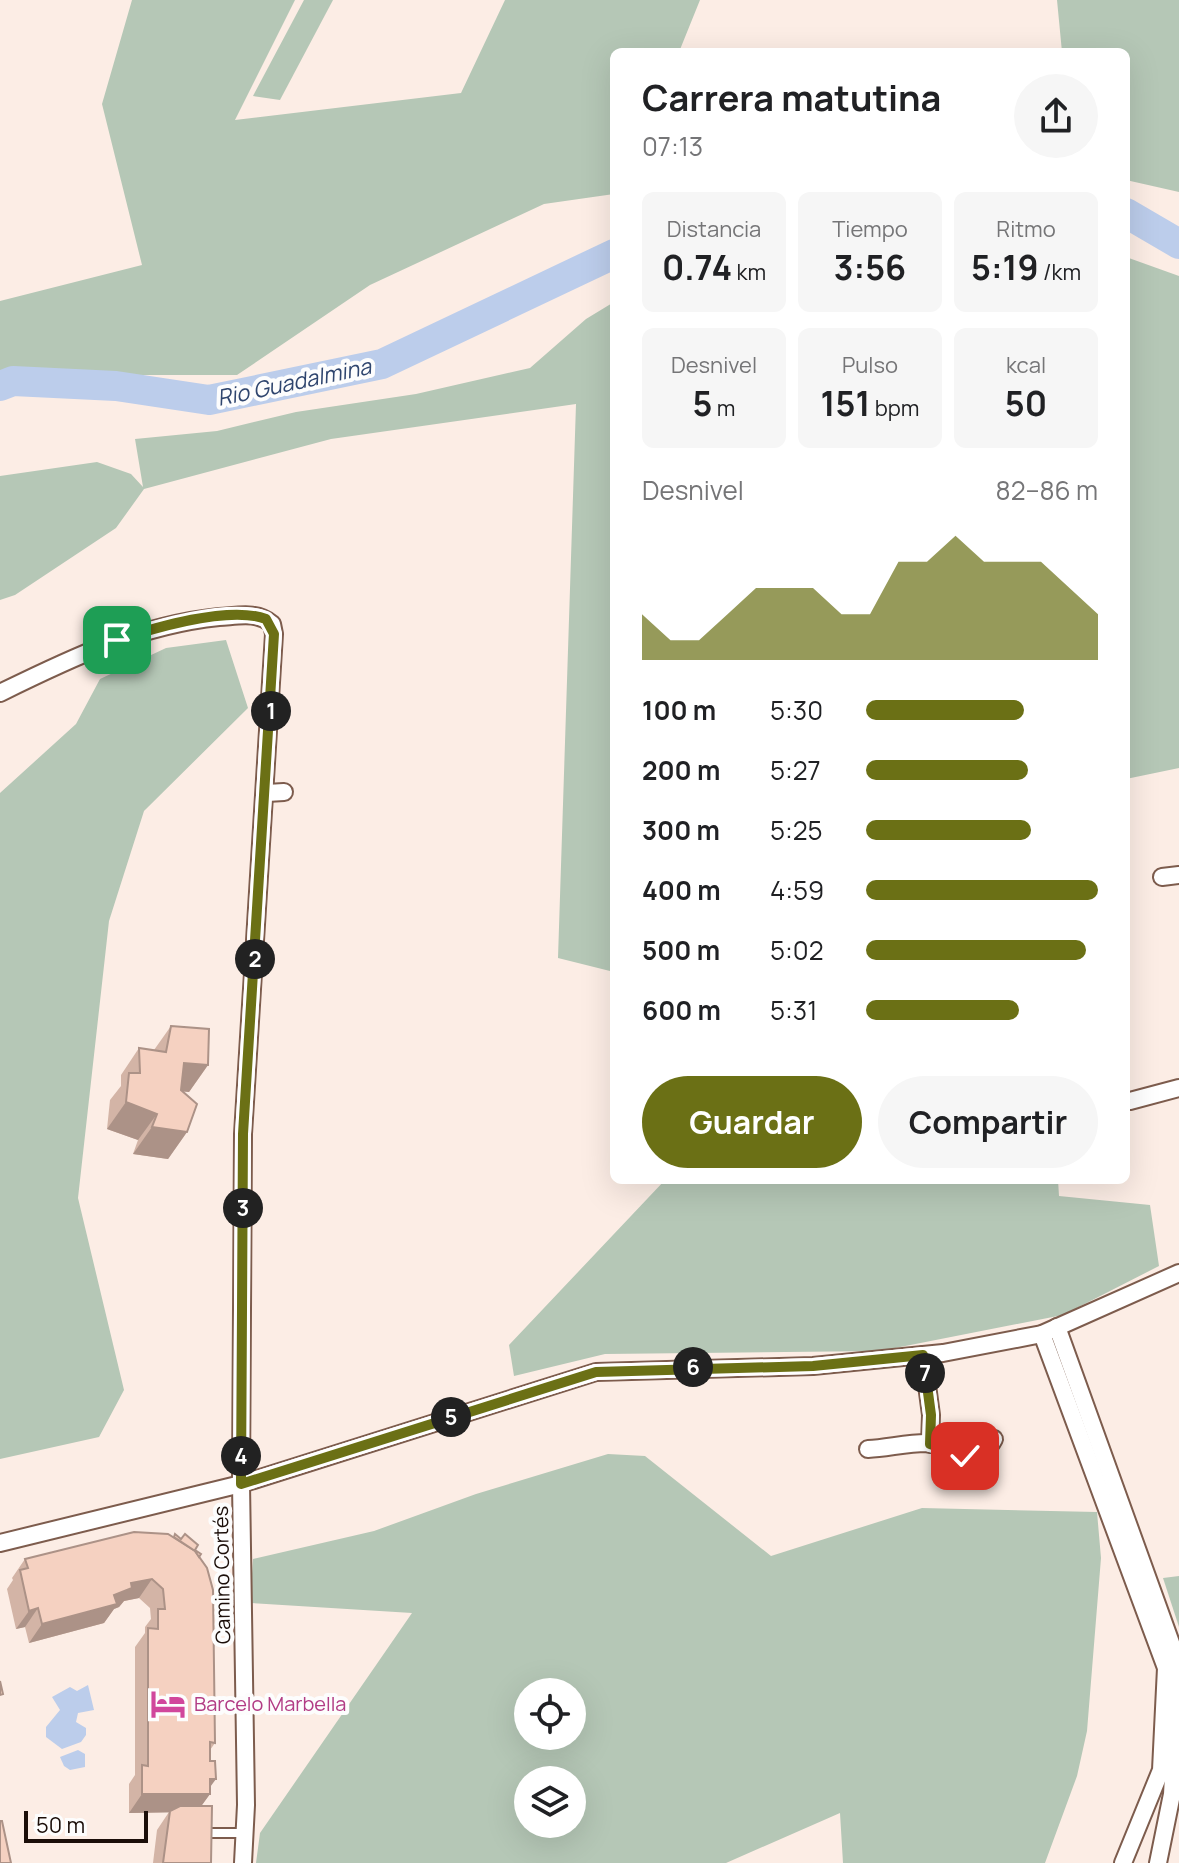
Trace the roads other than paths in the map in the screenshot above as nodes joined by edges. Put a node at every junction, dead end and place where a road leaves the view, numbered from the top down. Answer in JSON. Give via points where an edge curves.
{"nodes":[{"id":1,"x":0,"y":693,"type":"edge"},
{"id":2,"x":284,"y":792,"type":"dead end"},
{"id":3,"x":267,"y":793,"type":"junction"},
{"id":4,"x":1179,"y":1088,"type":"edge"},
{"id":5,"x":1130,"y":1101,"type":"dead end"},
{"id":6,"x":1179,"y":1273,"type":"edge"},
{"id":7,"x":1049,"y":1330,"type":"junction"},
{"id":8,"x":923,"y":1355,"type":"junction"},
{"id":9,"x":994,"y":1439,"type":"dead end"},
{"id":10,"x":930,"y":1444,"type":"junction"},
{"id":11,"x":868,"y":1449,"type":"dead end"},
{"id":12,"x":241,"y":1484,"type":"junction"},
{"id":13,"x":0,"y":1543,"type":"edge"},
{"id":14,"x":1176,"y":1668,"type":"edge"},
{"id":15,"x":1138,"y":1826,"type":"junction"},
{"id":16,"x":203,"y":1833,"type":"edge"},
{"id":17,"x":244,"y":1833,"type":"junction"},
{"id":18,"x":1172,"y":1836,"type":"edge"},
{"id":19,"x":243,"y":1863,"type":"edge"},
{"id":20,"x":1123,"y":1863,"type":"edge"},
{"id":21,"x":1158,"y":1863,"type":"edge"}],
"edges":[{"from":1,"to":3,"type":"street","name":"Camino Cortés","via":[[117,640],[167,624],[245,615],[266,619],[274,634]]},
{"from":2,"to":3,"type":"street"},
{"from":3,"to":12,"type":"street","name":"Camino Cortés","via":[[243,1134]]},
{"from":4,"to":5,"type":"street"},
{"from":6,"to":7,"type":"street"},
{"from":7,"to":8,"type":"street"},
{"from":7,"to":14,"type":"street"},
{"from":8,"to":10,"type":"street"},
{"from":8,"to":12,"type":"street","via":[[813,1366],[596,1372]]},
{"from":9,"to":10,"type":"street","via":[[985,1452],[972,1456]]},
{"from":10,"to":11,"type":"street"},
{"from":12,"to":13,"type":"street"},
{"from":12,"to":17,"type":"street","name":"Camino Cortés"},
{"from":14,"to":15,"type":"street","via":[[1161,1770]]},
{"from":14,"to":18,"type":"street"},
{"from":15,"to":18,"type":"street"},
{"from":15,"to":20,"type":"street"},
{"from":16,"to":17,"type":"lane"},
{"from":17,"to":19,"type":"street","name":"Camino Cortés"},
{"from":18,"to":21,"type":"street"}]}
